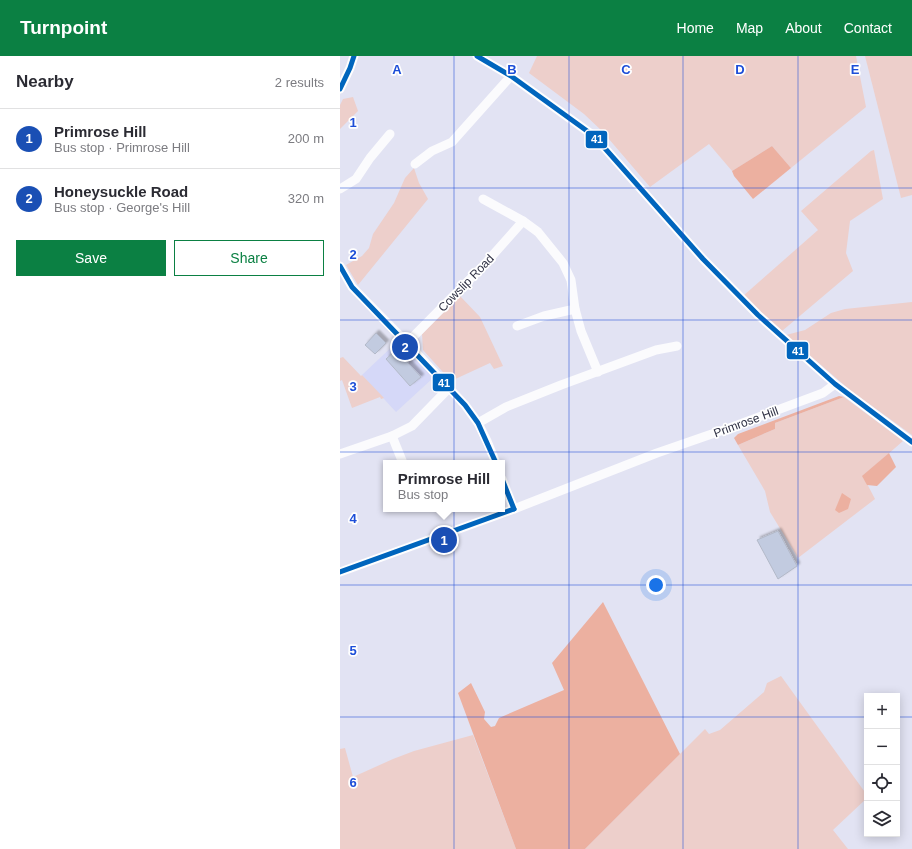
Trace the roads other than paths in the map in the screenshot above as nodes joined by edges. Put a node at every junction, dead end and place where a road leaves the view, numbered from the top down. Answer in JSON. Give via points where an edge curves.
{"nodes":[{"id":1,"x":354,"y":56,"type":"edge"},
{"id":2,"x":478,"y":56,"type":"edge"},
{"id":3,"x":511,"y":76,"type":"junction"},
{"id":4,"x":340,"y":89,"type":"edge"},
{"id":5,"x":390,"y":134,"type":"dead end"},
{"id":6,"x":415,"y":164,"type":"dead end"},
{"id":7,"x":340,"y":189,"type":"edge"},
{"id":8,"x":483,"y":199,"type":"dead end"},
{"id":9,"x":523,"y":222,"type":"junction"},
{"id":10,"x":340,"y":266,"type":"edge"},
{"id":11,"x":575,"y":309,"type":"junction"},
{"id":12,"x":517,"y":326,"type":"dead end"},
{"id":13,"x":407,"y":343,"type":"junction"},
{"id":14,"x":677,"y":346,"type":"dead end"},
{"id":15,"x":598,"y":372,"type":"junction"},
{"id":16,"x":835,"y":384,"type":"junction"},
{"id":17,"x":449,"y":388,"type":"junction"},
{"id":18,"x":478,"y":423,"type":"junction"},
{"id":19,"x":392,"y":436,"type":"junction"},
{"id":20,"x":912,"y":442,"type":"edge"},
{"id":21,"x":340,"y":454,"type":"edge"},
{"id":22,"x":402,"y":460,"type":"edge"},
{"id":23,"x":495,"y":460,"type":"edge"},
{"id":24,"x":505,"y":486,"type":"edge"},
{"id":25,"x":514,"y":509,"type":"junction"},
{"id":26,"x":340,"y":572,"type":"edge"}],
"edges":[{"from":1,"to":4,"type":"street"},
{"from":2,"to":3,"type":"street"},
{"from":3,"to":6,"type":"street","via":[[452,142],[432,151]]},
{"from":3,"to":16,"type":"street","via":[[594,136],[703,259],[758,315]]},
{"from":5,"to":7,"type":"street","via":[[356,179]]},
{"from":8,"to":9,"type":"street"},
{"from":9,"to":11,"type":"street","via":[[538,232],[563,263],[571,280]]},
{"from":9,"to":13,"type":"street","name":"Cowslip Road"},
{"from":10,"to":13,"type":"street","via":[[352,287]]},
{"from":11,"to":12,"type":"street","via":[[544,316]]},
{"from":11,"to":15,"type":"street"},
{"from":13,"to":17,"type":"street"},
{"from":14,"to":15,"type":"street","via":[[656,350]]},
{"from":15,"to":18,"type":"street","via":[[506,407]]},
{"from":16,"to":20,"type":"street"},
{"from":16,"to":25,"type":"street","name":"Primrose Hill","via":[[823,393],[657,452]]},
{"from":17,"to":18,"type":"street"},
{"from":17,"to":19,"type":"street","via":[[412,426]]},
{"from":18,"to":23,"type":"street"},
{"from":19,"to":21,"type":"street"},
{"from":19,"to":22,"type":"street"},
{"from":24,"to":25,"type":"street"},
{"from":25,"to":26,"type":"street","name":"Primrose Hill"}]}
